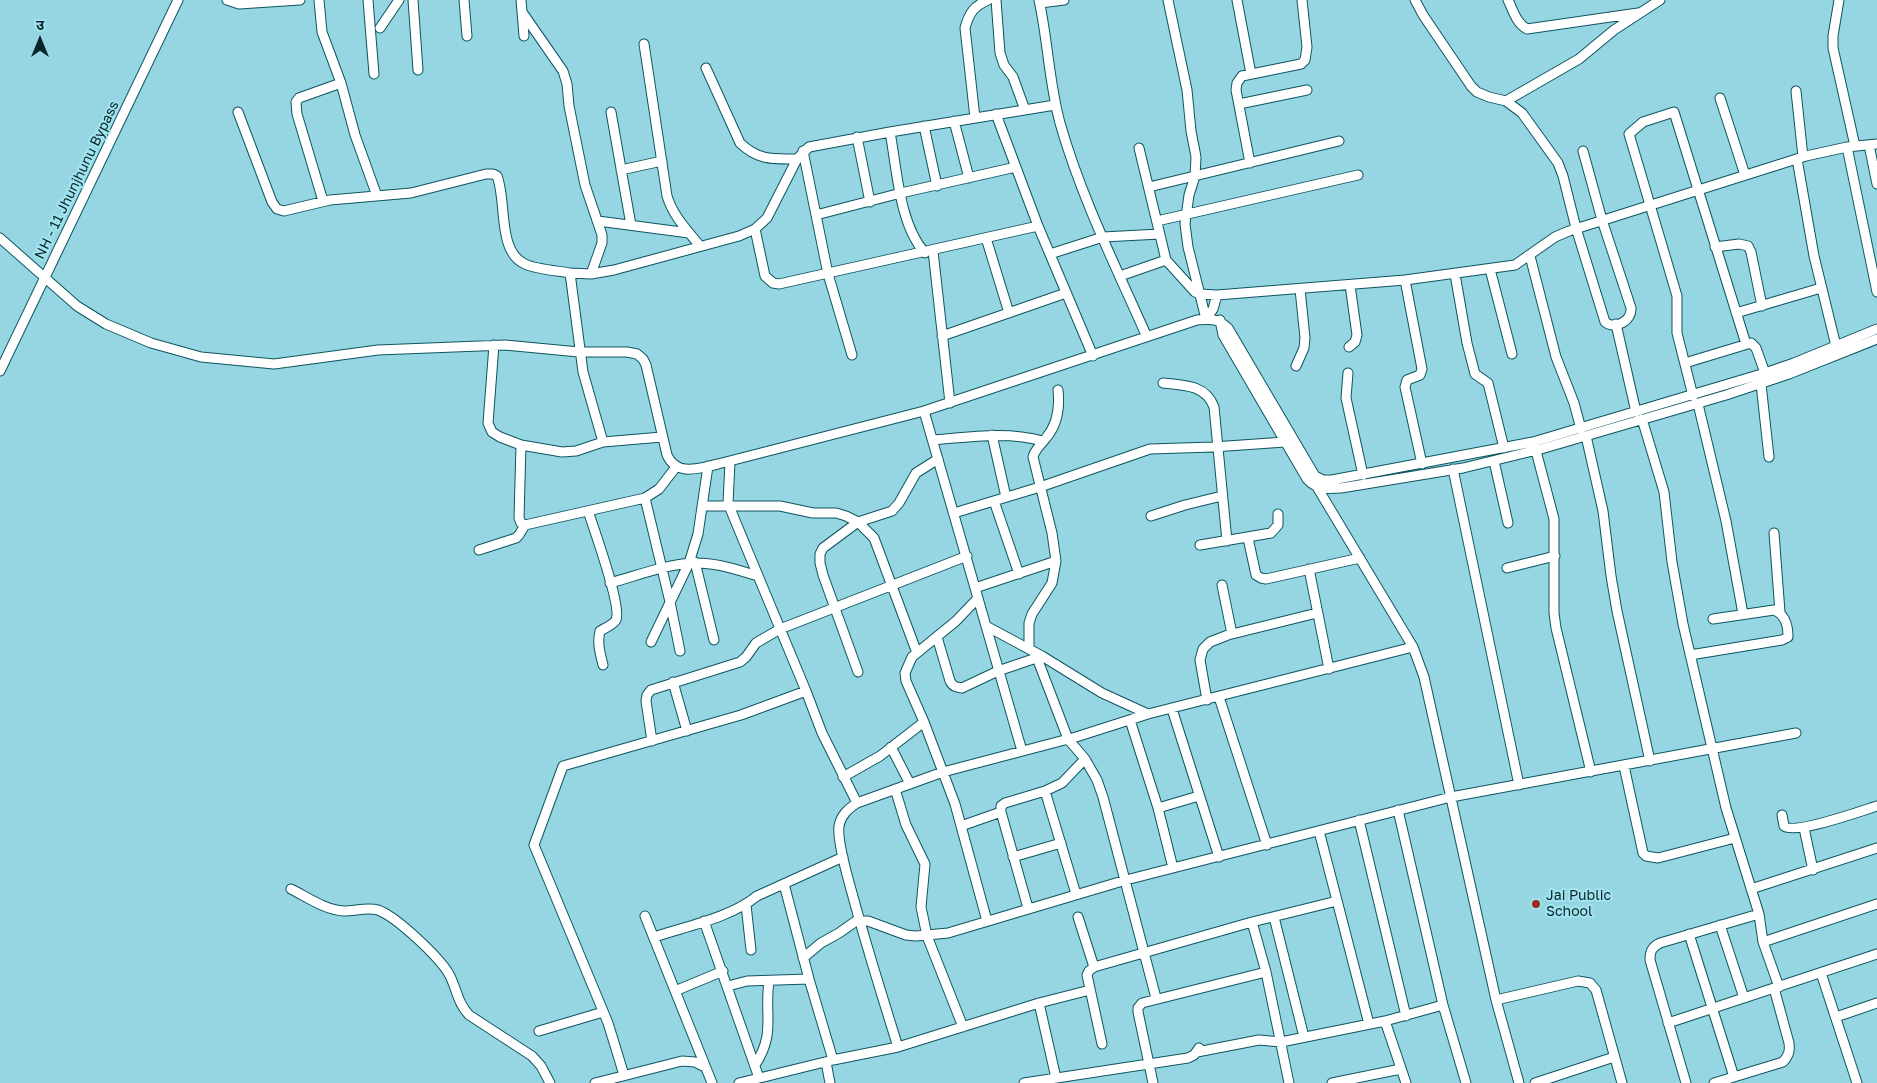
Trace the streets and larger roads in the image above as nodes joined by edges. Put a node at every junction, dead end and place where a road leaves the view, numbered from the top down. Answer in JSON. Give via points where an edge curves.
{"nodes":[{"id":1,"x":178,"y":0,"type":"edge"},
{"id":2,"x":227,"y":0,"type":"edge"},
{"id":3,"x":300,"y":0,"type":"edge"},
{"id":4,"x":319,"y":0,"type":"edge"},
{"id":5,"x":368,"y":0,"type":"edge"},
{"id":6,"x":400,"y":0,"type":"edge"},
{"id":7,"x":413,"y":0,"type":"edge"},
{"id":8,"x":464,"y":0,"type":"edge"},
{"id":9,"x":521,"y":0,"type":"edge"},
{"id":10,"x":988,"y":0,"type":"edge"},
{"id":11,"x":996,"y":0,"type":"edge"},
{"id":12,"x":1064,"y":0,"type":"edge"},
{"id":13,"x":1168,"y":0,"type":"edge"},
{"id":14,"x":1237,"y":0,"type":"edge"},
{"id":15,"x":1302,"y":0,"type":"edge"},
{"id":16,"x":1415,"y":0,"type":"edge"},
{"id":17,"x":1508,"y":0,"type":"edge"},
{"id":18,"x":1660,"y":0,"type":"edge"},
{"id":19,"x":1838,"y":0,"type":"edge"},
{"id":20,"x":1040,"y":2,"type":"edge"},
{"id":21,"x":522,"y":12,"type":"junction"},
{"id":22,"x":1639,"y":13,"type":"junction"},
{"id":23,"x":380,"y":28,"type":"dead end"},
{"id":24,"x":467,"y":36,"type":"dead end"},
{"id":25,"x":524,"y":36,"type":"dead end"},
{"id":26,"x":644,"y":44,"type":"dead end"},
{"id":27,"x":706,"y":68,"type":"dead end"},
{"id":28,"x":418,"y":70,"type":"dead end"},
{"id":29,"x":374,"y":74,"type":"dead end"},
{"id":30,"x":1251,"y":74,"type":"junction"},
{"id":31,"x":341,"y":83,"type":"junction"},
{"id":32,"x":1307,"y":90,"type":"dead end"},
{"id":33,"x":1796,"y":90,"type":"dead end"},
{"id":34,"x":1720,"y":98,"type":"dead end"},
{"id":35,"x":1506,"y":100,"type":"junction"},
{"id":36,"x":1239,"y":104,"type":"junction"},
{"id":37,"x":1055,"y":105,"type":"junction"},
{"id":38,"x":1025,"y":110,"type":"junction"},
{"id":39,"x":238,"y":112,"type":"dead end"},
{"id":40,"x":610,"y":112,"type":"dead end"},
{"id":41,"x":996,"y":114,"type":"junction"},
{"id":42,"x":975,"y":118,"type":"junction"},
{"id":43,"x":954,"y":121,"type":"junction"},
{"id":44,"x":924,"y":126,"type":"junction"},
{"id":45,"x":890,"y":132,"type":"junction"},
{"id":46,"x":857,"y":137,"type":"junction"},
{"id":47,"x":1339,"y":141,"type":"dead end"},
{"id":48,"x":1873,"y":144,"type":"edge"},
{"id":49,"x":1851,"y":147,"type":"junction"},
{"id":50,"x":1139,"y":148,"type":"dead end"},
{"id":51,"x":803,"y":151,"type":"junction"},
{"id":52,"x":1583,"y":152,"type":"dead end"},
{"id":53,"x":1800,"y":158,"type":"junction"},
{"id":54,"x":797,"y":159,"type":"junction"},
{"id":55,"x":662,"y":161,"type":"junction"},
{"id":56,"x":1250,"y":162,"type":"junction"},
{"id":57,"x":1016,"y":167,"type":"junction"},
{"id":58,"x":621,"y":170,"type":"junction"},
{"id":59,"x":1358,"y":175,"type":"dead end"},
{"id":60,"x":1745,"y":175,"type":"junction"},
{"id":61,"x":1195,"y":176,"type":"junction"},
{"id":62,"x":969,"y":178,"type":"junction"},
{"id":63,"x":1877,"y":184,"type":"edge"},
{"id":64,"x":938,"y":186,"type":"junction"},
{"id":65,"x":1149,"y":187,"type":"junction"},
{"id":66,"x":1697,"y":190,"type":"junction"},
{"id":67,"x":901,"y":193,"type":"junction"},
{"id":68,"x":377,"y":196,"type":"junction"},
{"id":69,"x":323,"y":201,"type":"junction"},
{"id":70,"x":870,"y":202,"type":"junction"},
{"id":71,"x":1649,"y":205,"type":"junction"},
{"id":72,"x":816,"y":215,"type":"junction"},
{"id":73,"x":1185,"y":215,"type":"junction"},
{"id":74,"x":1157,"y":220,"type":"junction"},
{"id":75,"x":1602,"y":220,"type":"junction"},
{"id":76,"x":598,"y":221,"type":"junction"},
{"id":77,"x":631,"y":225,"type":"junction"},
{"id":78,"x":1038,"y":226,"type":"junction"},
{"id":79,"x":1576,"y":228,"type":"junction"},
{"id":80,"x":754,"y":229,"type":"junction"},
{"id":81,"x":689,"y":233,"type":"junction"},
{"id":82,"x":1160,"y":234,"type":"junction"},
{"id":83,"x":1103,"y":237,"type":"junction"},
{"id":84,"x":0,"y":238,"type":"edge"},
{"id":85,"x":986,"y":238,"type":"junction"},
{"id":86,"x":700,"y":246,"type":"junction"},
{"id":87,"x":1715,"y":247,"type":"junction"},
{"id":88,"x":929,"y":252,"type":"junction"},
{"id":89,"x":1050,"y":254,"type":"junction"},
{"id":90,"x":1530,"y":256,"type":"junction"},
{"id":91,"x":1166,"y":260,"type":"junction"},
{"id":92,"x":1490,"y":270,"type":"junction"},
{"id":93,"x":570,"y":273,"type":"junction"},
{"id":94,"x":590,"y":274,"type":"junction"},
{"id":95,"x":828,"y":274,"type":"junction"},
{"id":96,"x":1455,"y":274,"type":"junction"},
{"id":97,"x":1120,"y":276,"type":"junction"},
{"id":98,"x":45,"y":277,"type":"junction"},
{"id":99,"x":1405,"y":280,"type":"junction"},
{"id":100,"x":1350,"y":285,"type":"junction"},
{"id":101,"x":1821,"y":288,"type":"junction"},
{"id":102,"x":1300,"y":289,"type":"junction"},
{"id":103,"x":1877,"y":292,"type":"edge"},
{"id":104,"x":1066,"y":293,"type":"junction"},
{"id":105,"x":1200,"y":294,"type":"junction"},
{"id":106,"x":1217,"y":295,"type":"junction"},
{"id":107,"x":1762,"y":306,"type":"junction"},
{"id":108,"x":1009,"y":313,"type":"junction"},
{"id":109,"x":1736,"y":314,"type":"junction"},
{"id":110,"x":1206,"y":319,"type":"junction"},
{"id":111,"x":1220,"y":320,"type":"junction"},
{"id":112,"x":1616,"y":324,"type":"junction"},
{"id":113,"x":1877,"y":329,"type":"edge"},
{"id":114,"x":942,"y":336,"type":"junction"},
{"id":115,"x":1147,"y":337,"type":"junction"},
{"id":116,"x":1877,"y":339,"type":"edge"},
{"id":117,"x":1746,"y":344,"type":"junction"},
{"id":118,"x":494,"y":345,"type":"junction"},
{"id":119,"x":1836,"y":346,"type":"junction"},
{"id":120,"x":1349,"y":347,"type":"dead end"},
{"id":121,"x":580,"y":352,"type":"junction"},
{"id":122,"x":1512,"y":354,"type":"dead end"},
{"id":123,"x":852,"y":355,"type":"dead end"},
{"id":124,"x":1093,"y":356,"type":"junction"},
{"id":125,"x":1685,"y":363,"type":"junction"},
{"id":126,"x":1296,"y":366,"type":"dead end"},
{"id":127,"x":0,"y":371,"type":"edge"},
{"id":128,"x":1765,"y":373,"type":"junction"},
{"id":129,"x":1348,"y":374,"type":"dead end"},
{"id":130,"x":1163,"y":382,"type":"dead end"},
{"id":131,"x":1761,"y":384,"type":"junction"},
{"id":132,"x":1058,"y":390,"type":"dead end"},
{"id":133,"x":1695,"y":400,"type":"junction"},
{"id":134,"x":950,"y":403,"type":"junction"},
{"id":135,"x":924,"y":411,"type":"junction"},
{"id":136,"x":1639,"y":416,"type":"junction"},
{"id":137,"x":1583,"y":432,"type":"junction"},
{"id":138,"x":992,"y":435,"type":"junction"},
{"id":139,"x":662,"y":436,"type":"junction"},
{"id":140,"x":932,"y":440,"type":"junction"},
{"id":141,"x":1043,"y":441,"type":"junction"},
{"id":142,"x":603,"y":442,"type":"junction"},
{"id":143,"x":1285,"y":442,"type":"junction"},
{"id":144,"x":521,"y":445,"type":"junction"},
{"id":145,"x":1217,"y":447,"type":"junction"},
{"id":146,"x":1504,"y":448,"type":"junction"},
{"id":147,"x":1536,"y":451,"type":"junction"},
{"id":148,"x":1769,"y":457,"type":"dead end"},
{"id":149,"x":938,"y":459,"type":"junction"},
{"id":150,"x":1494,"y":461,"type":"junction"},
{"id":151,"x":730,"y":462,"type":"junction"},
{"id":152,"x":1422,"y":464,"type":"junction"},
{"id":153,"x":708,"y":466,"type":"junction"},
{"id":154,"x":676,"y":467,"type":"junction"},
{"id":155,"x":1453,"y":469,"type":"junction"},
{"id":156,"x":1363,"y":475,"type":"junction"},
{"id":157,"x":1040,"y":487,"type":"junction"},
{"id":158,"x":1317,"y":487,"type":"junction"},
{"id":159,"x":1222,"y":496,"type":"junction"},
{"id":160,"x":1006,"y":497,"type":"junction"},
{"id":161,"x":644,"y":498,"type":"junction"},
{"id":162,"x":994,"y":501,"type":"junction"},
{"id":163,"x":703,"y":506,"type":"junction"},
{"id":164,"x":729,"y":506,"type":"junction"},
{"id":165,"x":588,"y":511,"type":"junction"},
{"id":166,"x":954,"y":513,"type":"junction"},
{"id":167,"x":1278,"y":514,"type":"dead end"},
{"id":168,"x":1152,"y":516,"type":"dead end"},
{"id":169,"x":858,"y":522,"type":"junction"},
{"id":170,"x":1508,"y":523,"type":"dead end"},
{"id":171,"x":525,"y":525,"type":"junction"},
{"id":172,"x":1774,"y":532,"type":"dead end"},
{"id":173,"x":1248,"y":538,"type":"junction"},
{"id":174,"x":1227,"y":541,"type":"junction"},
{"id":175,"x":1200,"y":544,"type":"dead end"},
{"id":176,"x":480,"y":550,"type":"dead end"},
{"id":177,"x":966,"y":556,"type":"junction"},
{"id":178,"x":1555,"y":556,"type":"junction"},
{"id":179,"x":1360,"y":558,"type":"junction"},
{"id":180,"x":1056,"y":561,"type":"junction"},
{"id":181,"x":692,"y":563,"type":"junction"},
{"id":182,"x":1507,"y":568,"type":"dead end"},
{"id":183,"x":662,"y":569,"type":"junction"},
{"id":184,"x":1309,"y":569,"type":"junction"},
{"id":185,"x":1019,"y":574,"type":"junction"},
{"id":186,"x":758,"y":576,"type":"junction"},
{"id":187,"x":610,"y":583,"type":"junction"},
{"id":188,"x":892,"y":584,"type":"junction"},
{"id":189,"x":1222,"y":585,"type":"dead end"},
{"id":190,"x":975,"y":588,"type":"junction"},
{"id":191,"x":978,"y":598,"type":"junction"},
{"id":192,"x":670,"y":602,"type":"junction"},
{"id":193,"x":834,"y":608,"type":"junction"},
{"id":194,"x":1780,"y":612,"type":"junction"},
{"id":195,"x":1317,"y":613,"type":"junction"},
{"id":196,"x":1743,"y":614,"type":"junction"},
{"id":197,"x":1713,"y":619,"type":"dead end"},
{"id":198,"x":986,"y":626,"type":"junction"},
{"id":199,"x":780,"y":629,"type":"junction"},
{"id":200,"x":1232,"y":634,"type":"junction"},
{"id":201,"x":938,"y":637,"type":"junction"},
{"id":202,"x":714,"y":640,"type":"dead end"},
{"id":203,"x":651,"y":642,"type":"dead end"},
{"id":204,"x":1413,"y":647,"type":"junction"},
{"id":205,"x":1029,"y":648,"type":"junction"},
{"id":206,"x":680,"y":651,"type":"dead end"},
{"id":207,"x":917,"y":653,"type":"junction"},
{"id":208,"x":1690,"y":655,"type":"junction"},
{"id":209,"x":1040,"y":657,"type":"junction"},
{"id":210,"x":603,"y":665,"type":"dead end"},
{"id":211,"x":1329,"y":669,"type":"junction"},
{"id":212,"x":998,"y":671,"type":"junction"},
{"id":213,"x":858,"y":672,"type":"dead end"},
{"id":214,"x":673,"y":682,"type":"junction"},
{"id":215,"x":806,"y":690,"type":"junction"},
{"id":216,"x":1219,"y":697,"type":"junction"},
{"id":217,"x":1207,"y":700,"type":"junction"},
{"id":218,"x":1172,"y":709,"type":"junction"},
{"id":219,"x":1148,"y":714,"type":"junction"},
{"id":220,"x":1130,"y":720,"type":"junction"},
{"id":221,"x":924,"y":722,"type":"junction"},
{"id":222,"x":687,"y":731,"type":"junction"},
{"id":223,"x":1796,"y":733,"type":"dead end"},
{"id":224,"x":1068,"y":739,"type":"junction"},
{"id":225,"x":652,"y":741,"type":"junction"},
{"id":226,"x":891,"y":747,"type":"junction"},
{"id":227,"x":1712,"y":748,"type":"junction"},
{"id":228,"x":1022,"y":751,"type":"junction"},
{"id":229,"x":1085,"y":758,"type":"junction"},
{"id":230,"x":1650,"y":761,"type":"junction"},
{"id":231,"x":1624,"y":766,"type":"junction"},
{"id":232,"x":943,"y":772,"type":"junction"},
{"id":233,"x":1590,"y":772,"type":"junction"},
{"id":234,"x":843,"y":777,"type":"junction"},
{"id":235,"x":910,"y":784,"type":"junction"},
{"id":236,"x":1519,"y":785,"type":"junction"},
{"id":237,"x":895,"y":789,"type":"junction"},
{"id":238,"x":1045,"y":791,"type":"junction"},
{"id":239,"x":1200,"y":796,"type":"junction"},
{"id":240,"x":1451,"y":797,"type":"junction"},
{"id":241,"x":857,"y":802,"type":"junction"},
{"id":242,"x":1877,"y":806,"type":"edge"},
{"id":243,"x":1158,"y":808,"type":"junction"},
{"id":244,"x":1398,"y":810,"type":"junction"},
{"id":245,"x":1001,"y":812,"type":"junction"},
{"id":246,"x":1782,"y":815,"type":"dead end"},
{"id":247,"x":1359,"y":820,"type":"junction"},
{"id":248,"x":961,"y":826,"type":"junction"},
{"id":249,"x":1804,"y":828,"type":"junction"},
{"id":250,"x":1319,"y":831,"type":"junction"},
{"id":251,"x":1735,"y":838,"type":"junction"},
{"id":252,"x":1061,"y":843,"type":"junction"},
{"id":253,"x":1267,"y":845,"type":"junction"},
{"id":254,"x":1877,"y":848,"type":"edge"},
{"id":255,"x":1013,"y":857,"type":"junction"},
{"id":256,"x":1219,"y":857,"type":"junction"},
{"id":257,"x":843,"y":858,"type":"junction"},
{"id":258,"x":1173,"y":868,"type":"junction"},
{"id":259,"x":1813,"y":870,"type":"junction"},
{"id":260,"x":1126,"y":880,"type":"junction"},
{"id":261,"x":784,"y":884,"type":"junction"},
{"id":262,"x":291,"y":889,"type":"dead end"},
{"id":263,"x":1751,"y":889,"type":"junction"},
{"id":264,"x":1076,"y":894,"type":"junction"},
{"id":265,"x":1337,"y":901,"type":"junction"},
{"id":266,"x":1877,"y":904,"type":"edge"},
{"id":267,"x":746,"y":905,"type":"junction"},
{"id":268,"x":1028,"y":908,"type":"junction"},
{"id":269,"x":1758,"y":914,"type":"junction"},
{"id":270,"x":645,"y":916,"type":"dead end"},
{"id":271,"x":1078,"y":917,"type":"dead end"},
{"id":272,"x":1274,"y":917,"type":"junction"},
{"id":273,"x":860,"y":920,"type":"junction"},
{"id":274,"x":704,"y":921,"type":"junction"},
{"id":275,"x":987,"y":921,"type":"junction"},
{"id":276,"x":1252,"y":922,"type":"junction"},
{"id":277,"x":1720,"y":925,"type":"junction"},
{"id":278,"x":1689,"y":934,"type":"junction"},
{"id":279,"x":927,"y":936,"type":"junction"},
{"id":280,"x":654,"y":937,"type":"junction"},
{"id":281,"x":1763,"y":942,"type":"junction"},
{"id":282,"x":751,"y":950,"type":"dead end"},
{"id":283,"x":1144,"y":952,"type":"junction"},
{"id":284,"x":1877,"y":954,"type":"edge"},
{"id":285,"x":803,"y":958,"type":"junction"},
{"id":286,"x":1094,"y":968,"type":"junction"},
{"id":287,"x":723,"y":972,"type":"junction"},
{"id":288,"x":1266,"y":972,"type":"junction"},
{"id":289,"x":1821,"y":972,"type":"junction"},
{"id":290,"x":808,"y":978,"type":"junction"},
{"id":291,"x":769,"y":981,"type":"junction"},
{"id":292,"x":728,"y":986,"type":"junction"},
{"id":293,"x":1776,"y":987,"type":"junction"},
{"id":294,"x":1090,"y":990,"type":"junction"},
{"id":295,"x":676,"y":991,"type":"junction"},
{"id":296,"x":1156,"y":998,"type":"junction"},
{"id":297,"x":1744,"y":998,"type":"junction"},
{"id":298,"x":1496,"y":1000,"type":"junction"},
{"id":299,"x":1039,"y":1003,"type":"junction"},
{"id":300,"x":1877,"y":1003,"type":"edge"},
{"id":301,"x":1443,"y":1005,"type":"junction"},
{"id":302,"x":1712,"y":1008,"type":"junction"},
{"id":303,"x":603,"y":1012,"type":"junction"},
{"id":304,"x":1406,"y":1016,"type":"junction"},
{"id":305,"x":1836,"y":1017,"type":"junction"},
{"id":306,"x":1385,"y":1021,"type":"junction"},
{"id":307,"x":1668,"y":1023,"type":"junction"},
{"id":308,"x":1369,"y":1024,"type":"junction"},
{"id":309,"x":963,"y":1027,"type":"junction"},
{"id":310,"x":539,"y":1031,"type":"dead end"},
{"id":311,"x":1304,"y":1037,"type":"junction"},
{"id":312,"x":1282,"y":1042,"type":"junction"},
{"id":313,"x":1102,"y":1044,"type":"dead end"},
{"id":314,"x":898,"y":1047,"type":"junction"},
{"id":315,"x":1614,"y":1057,"type":"junction"},
{"id":316,"x":829,"y":1061,"type":"junction"},
{"id":317,"x":1149,"y":1064,"type":"junction"},
{"id":318,"x":755,"y":1065,"type":"junction"},
{"id":319,"x":706,"y":1067,"type":"junction"},
{"id":320,"x":1401,"y":1070,"type":"junction"},
{"id":321,"x":624,"y":1075,"type":"junction"},
{"id":322,"x":1734,"y":1077,"type":"junction"},
{"id":323,"x":1056,"y":1078,"type":"junction"},
{"id":324,"x":765,"y":1079,"type":"edge"},
{"id":325,"x":550,"y":1083,"type":"edge"},
{"id":326,"x":595,"y":1083,"type":"edge"},
{"id":327,"x":712,"y":1083,"type":"edge"},
{"id":328,"x":739,"y":1083,"type":"edge"},
{"id":329,"x":830,"y":1083,"type":"edge"},
{"id":330,"x":1024,"y":1083,"type":"edge"},
{"id":331,"x":1153,"y":1083,"type":"edge"},
{"id":332,"x":1289,"y":1083,"type":"edge"},
{"id":333,"x":1332,"y":1083,"type":"edge"},
{"id":334,"x":1406,"y":1083,"type":"edge"},
{"id":335,"x":1466,"y":1083,"type":"edge"},
{"id":336,"x":1519,"y":1083,"type":"edge"},
{"id":337,"x":1534,"y":1083,"type":"edge"},
{"id":338,"x":1622,"y":1083,"type":"edge"},
{"id":339,"x":1686,"y":1083,"type":"edge"},
{"id":340,"x":1714,"y":1083,"type":"edge"},
{"id":341,"x":1856,"y":1083,"type":"edge"}],
"edges":[{"from":1,"to":98,"type":"street","name":"NH - 11 Jhunjhunu Bypass"},
{"from":2,"to":3,"type":"street","via":[[239,4]]},
{"from":4,"to":31,"type":"street","via":[[322,32]]},
{"from":5,"to":29,"type":"street"},
{"from":6,"to":23,"type":"street"},
{"from":7,"to":28,"type":"street"},
{"from":8,"to":24,"type":"street"},
{"from":9,"to":21,"type":"street"},
{"from":10,"to":42,"type":"street","via":[[975,6],[965,28]]},
{"from":11,"to":38,"type":"street","via":[[1000,54]]},
{"from":12,"to":20,"type":"street"},
{"from":13,"to":61,"type":"street","via":[[1187,90],[1196,157]]},
{"from":14,"to":30,"type":"street"},
{"from":15,"to":30,"type":"street","via":[[1307,47],[1305,60],[1300,64]]},
{"from":16,"to":35,"type":"street","via":[[1471,86],[1489,97]]},
{"from":17,"to":22,"type":"street","via":[[1516,17],[1527,29]]},
{"from":18,"to":22,"type":"street"},
{"from":19,"to":49,"type":"street","via":[[1833,48]]},
{"from":20,"to":37,"type":"street"},
{"from":21,"to":25,"type":"street"},
{"from":21,"to":76,"type":"street","via":[[563,71],[585,185]]},
{"from":22,"to":35,"type":"street","via":[[1579,59]]},
{"from":26,"to":55,"type":"street"},
{"from":27,"to":54,"type":"street","via":[[740,143],[749,152],[763,158]]},
{"from":30,"to":36,"type":"street","via":[[1242,76],[1237,83]]},
{"from":31,"to":68,"type":"street"},
{"from":31,"to":69,"type":"street","via":[[299,98],[296,102]]},
{"from":32,"to":36,"type":"street"},
{"from":33,"to":53,"type":"street"},
{"from":34,"to":60,"type":"street"},
{"from":35,"to":79,"type":"street","via":[[1522,113],[1558,162]]},
{"from":36,"to":56,"type":"street"},
{"from":37,"to":38,"type":"street"},
{"from":37,"to":83,"type":"street","via":[[1080,185]]},
{"from":38,"to":41,"type":"street"},
{"from":39,"to":69,"type":"street","via":[[277,209],[291,210]]},
{"from":40,"to":58,"type":"street"},
{"from":41,"to":42,"type":"street"},
{"from":41,"to":57,"type":"street"},
{"from":42,"to":43,"type":"street"},
{"from":43,"to":44,"type":"street"},
{"from":43,"to":62,"type":"street"},
{"from":44,"to":45,"type":"street"},
{"from":44,"to":64,"type":"street"},
{"from":45,"to":46,"type":"street"},
{"from":45,"to":67,"type":"street"},
{"from":46,"to":51,"type":"street","via":[[822,143]]},
{"from":46,"to":70,"type":"street"},
{"from":47,"to":56,"type":"street"},
{"from":48,"to":49,"type":"street"},
{"from":48,"to":63,"type":"street"},
{"from":49,"to":53,"type":"street"},
{"from":49,"to":103,"type":"street"},
{"from":50,"to":65,"type":"street"},
{"from":51,"to":54,"type":"street"},
{"from":51,"to":72,"type":"street"},
{"from":52,"to":75,"type":"street"},
{"from":53,"to":60,"type":"street"},
{"from":53,"to":101,"type":"street"},
{"from":54,"to":80,"type":"street","via":[[767,218]]},
{"from":55,"to":58,"type":"street"},
{"from":55,"to":81,"type":"street","via":[[670,208]]},
{"from":56,"to":61,"type":"street"},
{"from":57,"to":62,"type":"street"},
{"from":57,"to":78,"type":"street"},
{"from":58,"to":77,"type":"street"},
{"from":59,"to":73,"type":"street"},
{"from":60,"to":66,"type":"street"},
{"from":61,"to":65,"type":"street"},
{"from":61,"to":73,"type":"street"},
{"from":62,"to":64,"type":"street"},
{"from":64,"to":67,"type":"street"},
{"from":65,"to":74,"type":"street"},
{"from":66,"to":71,"type":"street"},
{"from":66,"to":71,"type":"street","via":[[1674,112],[1643,122],[1629,134]]},
{"from":66,"to":87,"type":"street"},
{"from":67,"to":70,"type":"street"},
{"from":67,"to":88,"type":"street","via":[[918,245]]},
{"from":68,"to":69,"type":"street"},
{"from":68,"to":93,"type":"street","via":[[412,193],[493,174],[501,186],[506,236],[517,260],[532,267]]},
{"from":70,"to":72,"type":"street"},
{"from":71,"to":75,"type":"street"},
{"from":71,"to":125,"type":"street","via":[[1677,296],[1678,333]]},
{"from":72,"to":95,"type":"street"},
{"from":73,"to":74,"type":"street"},
{"from":73,"to":105,"type":"street","via":[[1188,247]]},
{"from":74,"to":82,"type":"street"},
{"from":75,"to":79,"type":"street"},
{"from":75,"to":112,"type":"street","via":[[1631,308],[1626,321]]},
{"from":76,"to":77,"type":"street"},
{"from":76,"to":94,"type":"street","via":[[602,243]]},
{"from":77,"to":81,"type":"street"},
{"from":78,"to":85,"type":"street"},
{"from":78,"to":89,"type":"street"},
{"from":79,"to":90,"type":"street","via":[[1555,237]]},
{"from":79,"to":112,"type":"street","via":[[1605,322]]},
{"from":80,"to":86,"type":"street"},
{"from":80,"to":95,"type":"street","via":[[765,276],[773,283]]},
{"from":81,"to":86,"type":"street"},
{"from":82,"to":83,"type":"street"},
{"from":82,"to":91,"type":"street"},
{"from":83,"to":89,"type":"street"},
{"from":83,"to":97,"type":"street"},
{"from":84,"to":98,"type":"street"},
{"from":85,"to":88,"type":"street"},
{"from":85,"to":108,"type":"street"},
{"from":86,"to":94,"type":"street"},
{"from":87,"to":107,"type":"street","via":[[1748,246]]},
{"from":87,"to":109,"type":"street"},
{"from":88,"to":95,"type":"street"},
{"from":88,"to":114,"type":"street"},
{"from":89,"to":104,"type":"street"},
{"from":90,"to":92,"type":"street","via":[[1515,265]]},
{"from":90,"to":137,"type":"street","via":[[1556,357]]},
{"from":91,"to":97,"type":"street"},
{"from":91,"to":105,"type":"street"},
{"from":92,"to":96,"type":"street"},
{"from":92,"to":122,"type":"street"},
{"from":93,"to":94,"type":"street"},
{"from":93,"to":121,"type":"street"},
{"from":95,"to":123,"type":"street"},
{"from":96,"to":99,"type":"street"},
{"from":96,"to":146,"type":"street","via":[[1475,374],[1488,382]]},
{"from":97,"to":115,"type":"street"},
{"from":98,"to":118,"type":"street","via":[[77,306],[106,324],[150,343],[201,357],[274,364],[378,350]]},
{"from":98,"to":127,"type":"street","name":"NH - 11 Jhunjhunu Bypass"},
{"from":99,"to":100,"type":"street"},
{"from":99,"to":152,"type":"street","via":[[1422,369],[1420,375],[1407,380],[1405,387]]},
{"from":100,"to":102,"type":"street"},
{"from":100,"to":120,"type":"street","via":[[1357,335]]},
{"from":101,"to":107,"type":"street"},
{"from":101,"to":119,"type":"street"},
{"from":102,"to":106,"type":"street"},
{"from":102,"to":126,"type":"street","via":[[1305,338]]},
{"from":104,"to":108,"type":"street"},
{"from":104,"to":124,"type":"street"},
{"from":105,"to":106,"type":"street"},
{"from":105,"to":110,"type":"street"},
{"from":106,"to":110,"type":"street"},
{"from":107,"to":109,"type":"street"},
{"from":108,"to":114,"type":"street"},
{"from":109,"to":117,"type":"street"},
{"from":110,"to":111,"type":"street"},
{"from":110,"to":115,"type":"street"},
{"from":111,"to":143,"type":"street","via":[[1223,335]]},
{"from":111,"to":156,"type":"street","via":[[1232,333],[1316,476],[1332,480]]},
{"from":112,"to":136,"type":"street"},
{"from":113,"to":119,"type":"street"},
{"from":114,"to":134,"type":"street"},
{"from":115,"to":124,"type":"street"},
{"from":116,"to":131,"type":"street"},
{"from":117,"to":125,"type":"street"},
{"from":117,"to":128,"type":"street","via":[[1751,343],[1756,348]]},
{"from":118,"to":121,"type":"street"},
{"from":118,"to":144,"type":"street","via":[[488,422],[492,432]]},
{"from":119,"to":128,"type":"street"},
{"from":121,"to":139,"type":"street","via":[[627,352],[643,359]]},
{"from":121,"to":142,"type":"street"},
{"from":124,"to":134,"type":"street"},
{"from":125,"to":133,"type":"street"},
{"from":128,"to":133,"type":"street"},
{"from":129,"to":156,"type":"street","via":[[1346,398]]},
{"from":130,"to":145,"type":"street","via":[[1196,388],[1211,398]]},
{"from":131,"to":133,"type":"street"},
{"from":131,"to":148,"type":"street"},
{"from":132,"to":141,"type":"street","via":[[1055,425]]},
{"from":133,"to":136,"type":"street"},
{"from":133,"to":196,"type":"street","via":[[1725,513]]},
{"from":134,"to":135,"type":"street"},
{"from":135,"to":140,"type":"street"},
{"from":135,"to":151,"type":"street"},
{"from":136,"to":137,"type":"street"},
{"from":136,"to":208,"type":"street","via":[[1664,492],[1677,594]]},
{"from":137,"to":146,"type":"street"},
{"from":137,"to":147,"type":"street"},
{"from":137,"to":230,"type":"street","via":[[1603,511],[1617,611]]},
{"from":138,"to":140,"type":"street"},
{"from":138,"to":141,"type":"street"},
{"from":138,"to":160,"type":"street"},
{"from":139,"to":142,"type":"street"},
{"from":139,"to":154,"type":"street","via":[[670,462]]},
{"from":140,"to":149,"type":"street"},
{"from":141,"to":157,"type":"street","via":[[1033,457]]},
{"from":142,"to":144,"type":"street","via":[[570,452]]},
{"from":143,"to":145,"type":"street"},
{"from":143,"to":158,"type":"street","via":[[1307,479]]},
{"from":144,"to":171,"type":"street","via":[[519,518]]},
{"from":145,"to":157,"type":"street","via":[[1150,449]]},
{"from":145,"to":159,"type":"street"},
{"from":146,"to":152,"type":"street"},
{"from":147,"to":150,"type":"street"},
{"from":147,"to":178,"type":"street","via":[[1554,519]]},
{"from":149,"to":166,"type":"street"},
{"from":149,"to":169,"type":"street","via":[[916,473],[892,511]]},
{"from":150,"to":155,"type":"street"},
{"from":150,"to":170,"type":"street"},
{"from":151,"to":153,"type":"street"},
{"from":151,"to":164,"type":"street"},
{"from":152,"to":156,"type":"street"},
{"from":153,"to":154,"type":"street","via":[[693,469]]},
{"from":153,"to":163,"type":"street"},
{"from":154,"to":161,"type":"street","via":[[659,489]]},
{"from":155,"to":158,"type":"street","via":[[1341,488]]},
{"from":155,"to":236,"type":"street"},
{"from":157,"to":160,"type":"street"},
{"from":157,"to":180,"type":"street"},
{"from":158,"to":179,"type":"street"},
{"from":159,"to":168,"type":"street"},
{"from":159,"to":174,"type":"street"},
{"from":160,"to":162,"type":"street"},
{"from":161,"to":165,"type":"street"},
{"from":161,"to":183,"type":"street"},
{"from":162,"to":166,"type":"street"},
{"from":162,"to":185,"type":"street"},
{"from":163,"to":164,"type":"street"},
{"from":163,"to":181,"type":"street"},
{"from":164,"to":169,"type":"street","via":[[780,506],[813,513],[836,513]]},
{"from":164,"to":186,"type":"street"},
{"from":165,"to":171,"type":"street"},
{"from":165,"to":187,"type":"street"},
{"from":166,"to":177,"type":"street"},
{"from":167,"to":173,"type":"street","via":[[1278,524],[1271,534]]},
{"from":169,"to":188,"type":"street","via":[[874,538]]},
{"from":169,"to":193,"type":"street","via":[[822,548],[820,554],[822,575]]},
{"from":171,"to":176,"type":"street","via":[[516,538]]},
{"from":172,"to":194,"type":"street"},
{"from":173,"to":174,"type":"street"},
{"from":173,"to":184,"type":"street","via":[[1256,575],[1261,578]]},
{"from":174,"to":175,"type":"street"},
{"from":177,"to":188,"type":"street"},
{"from":177,"to":190,"type":"street"},
{"from":178,"to":182,"type":"street"},
{"from":178,"to":233,"type":"street","via":[[1556,628]]},
{"from":179,"to":184,"type":"street"},
{"from":179,"to":204,"type":"street"},
{"from":180,"to":185,"type":"street"},
{"from":180,"to":205,"type":"street","via":[[1052,583],[1029,623]]},
{"from":181,"to":183,"type":"street"},
{"from":181,"to":186,"type":"street","via":[[736,569]]},
{"from":181,"to":192,"type":"street"},
{"from":181,"to":202,"type":"street"},
{"from":183,"to":187,"type":"street"},
{"from":183,"to":192,"type":"street"},
{"from":184,"to":195,"type":"street"},
{"from":185,"to":190,"type":"street"},
{"from":186,"to":199,"type":"street"},
{"from":187,"to":210,"type":"street","via":[[617,619],[600,631],[598,642]]},
{"from":188,"to":193,"type":"street"},
{"from":188,"to":207,"type":"street"},
{"from":189,"to":200,"type":"street"},
{"from":190,"to":191,"type":"street"},
{"from":191,"to":198,"type":"street"},
{"from":191,"to":201,"type":"street"},
{"from":192,"to":203,"type":"street"},
{"from":192,"to":206,"type":"street"},
{"from":193,"to":199,"type":"street"},
{"from":193,"to":213,"type":"street"},
{"from":194,"to":196,"type":"street"},
{"from":194,"to":208,"type":"street","via":[[1785,619],[1786,639]]},
{"from":195,"to":200,"type":"street"},
{"from":195,"to":211,"type":"street"},
{"from":196,"to":197,"type":"street"},
{"from":198,"to":205,"type":"street"},
{"from":198,"to":212,"type":"street"},
{"from":199,"to":214,"type":"street","via":[[756,644],[740,662]]},
{"from":199,"to":215,"type":"street"},
{"from":200,"to":217,"type":"street","via":[[1210,642],[1203,649],[1200,660]]},
{"from":201,"to":207,"type":"street"},
{"from":201,"to":212,"type":"street","via":[[952,685],[962,688]]},
{"from":204,"to":211,"type":"street"},
{"from":204,"to":240,"type":"street","via":[[1426,685]]},
{"from":205,"to":209,"type":"street"},
{"from":207,"to":221,"type":"street","via":[[905,673]]},
{"from":208,"to":227,"type":"street"},
{"from":209,"to":212,"type":"street"},
{"from":209,"to":219,"type":"street","via":[[1102,694]]},
{"from":209,"to":224,"type":"street"},
{"from":211,"to":216,"type":"street"},
{"from":212,"to":228,"type":"street"},
{"from":214,"to":222,"type":"street"},
{"from":214,"to":225,"type":"street","via":[[657,687],[647,695]]},
{"from":215,"to":222,"type":"street"},
{"from":215,"to":234,"type":"street"},
{"from":216,"to":217,"type":"street"},
{"from":216,"to":253,"type":"street"},
{"from":217,"to":218,"type":"street"},
{"from":218,"to":219,"type":"street"},
{"from":218,"to":239,"type":"street"},
{"from":219,"to":220,"type":"street"},
{"from":220,"to":224,"type":"street"},
{"from":220,"to":243,"type":"street"},
{"from":221,"to":226,"type":"street"},
{"from":221,"to":232,"type":"street"},
{"from":222,"to":225,"type":"street"},
{"from":223,"to":227,"type":"street"},
{"from":224,"to":228,"type":"street"},
{"from":224,"to":229,"type":"street"},
{"from":225,"to":303,"type":"street","via":[[563,766],[534,845]]},
{"from":226,"to":234,"type":"street"},
{"from":226,"to":235,"type":"street"},
{"from":227,"to":230,"type":"street"},
{"from":227,"to":251,"type":"street"},
{"from":228,"to":232,"type":"street"},
{"from":229,"to":238,"type":"street","via":[[1062,783]]},
{"from":229,"to":260,"type":"street","via":[[1104,797]]},
{"from":230,"to":231,"type":"street"},
{"from":231,"to":233,"type":"street"},
{"from":231,"to":251,"type":"street","via":[[1646,856],[1658,858]]},
{"from":232,"to":235,"type":"street"},
{"from":232,"to":248,"type":"street"},
{"from":233,"to":236,"type":"street"},
{"from":234,"to":241,"type":"street"},
{"from":235,"to":237,"type":"street"},
{"from":236,"to":240,"type":"street"},
{"from":237,"to":241,"type":"street"},
{"from":237,"to":279,"type":"street","via":[[906,825],[925,864],[921,906]]},
{"from":238,"to":245,"type":"street","via":[[1005,802]]},
{"from":238,"to":252,"type":"street"},
{"from":239,"to":243,"type":"street"},
{"from":239,"to":256,"type":"street"},
{"from":240,"to":244,"type":"street"},
{"from":240,"to":298,"type":"street"},
{"from":241,"to":257,"type":"street","via":[[842,816],[838,828]]},
{"from":242,"to":249,"type":"street"},
{"from":243,"to":258,"type":"street"},
{"from":244,"to":247,"type":"street"},
{"from":244,"to":301,"type":"street"},
{"from":245,"to":248,"type":"street"},
{"from":245,"to":255,"type":"street"},
{"from":246,"to":249,"type":"street","via":[[1787,829]]},
{"from":247,"to":250,"type":"street"},
{"from":247,"to":304,"type":"street"},
{"from":248,"to":275,"type":"street"},
{"from":249,"to":259,"type":"street"},
{"from":250,"to":253,"type":"street"},
{"from":250,"to":265,"type":"street"},
{"from":251,"to":263,"type":"street"},
{"from":252,"to":255,"type":"street"},
{"from":252,"to":264,"type":"street"},
{"from":253,"to":256,"type":"street"},
{"from":254,"to":259,"type":"street"},
{"from":255,"to":268,"type":"street"},
{"from":256,"to":258,"type":"street"},
{"from":257,"to":261,"type":"street"},
{"from":257,"to":273,"type":"street"},
{"from":258,"to":260,"type":"street"},
{"from":259,"to":263,"type":"street"},
{"from":260,"to":264,"type":"street"},
{"from":260,"to":283,"type":"street"},
{"from":261,"to":267,"type":"street","via":[[757,896]]},
{"from":261,"to":285,"type":"street"},
{"from":262,"to":325,"type":"street","via":[[342,911],[378,910],[392,919],[442,964],[469,1015],[532,1056]]},
{"from":263,"to":269,"type":"street"},
{"from":264,"to":268,"type":"street"},
{"from":265,"to":272,"type":"street"},
{"from":265,"to":308,"type":"street"},
{"from":266,"to":281,"type":"street"},
{"from":267,"to":274,"type":"street"},
{"from":267,"to":282,"type":"street"},
{"from":268,"to":275,"type":"street"},
{"from":269,"to":277,"type":"street"},
{"from":269,"to":281,"type":"street"},
{"from":270,"to":280,"type":"street"},
{"from":271,"to":286,"type":"street"},
{"from":272,"to":276,"type":"street"},
{"from":272,"to":311,"type":"street"},
{"from":273,"to":279,"type":"street","via":[[906,935]]},
{"from":273,"to":285,"type":"street"},
{"from":273,"to":314,"type":"street"},
{"from":274,"to":280,"type":"street"},
{"from":274,"to":287,"type":"street"},
{"from":275,"to":279,"type":"street"},
{"from":276,"to":283,"type":"street"},
{"from":276,"to":288,"type":"street"},
{"from":277,"to":278,"type":"street"},
{"from":277,"to":297,"type":"street"},
{"from":278,"to":302,"type":"street"},
{"from":278,"to":307,"type":"street","via":[[1660,943],[1650,952]]},
{"from":279,"to":309,"type":"street"},
{"from":280,"to":295,"type":"street"},
{"from":281,"to":293,"type":"street"},
{"from":283,"to":286,"type":"street"},
{"from":283,"to":296,"type":"street"},
{"from":284,"to":289,"type":"street"},
{"from":285,"to":290,"type":"street"},
{"from":286,"to":294,"type":"street","via":[[1087,976]]},
{"from":287,"to":292,"type":"street"},
{"from":287,"to":295,"type":"street"},
{"from":288,"to":296,"type":"street"},
{"from":288,"to":312,"type":"street"},
{"from":289,"to":293,"type":"street"},
{"from":289,"to":305,"type":"street"},
{"from":290,"to":291,"type":"street"},
{"from":290,"to":316,"type":"street"},
{"from":291,"to":292,"type":"street","via":[[747,981]]},
{"from":291,"to":318,"type":"street","via":[[767,1042]]},
{"from":292,"to":318,"type":"street"},
{"from":293,"to":297,"type":"street"},
{"from":293,"to":322,"type":"street","via":[[1789,1043],[1788,1056],[1783,1062]]},
{"from":294,"to":299,"type":"street"},
{"from":294,"to":313,"type":"street"},
{"from":295,"to":319,"type":"street"},
{"from":296,"to":317,"type":"street","via":[[1142,1003],[1138,1012]]},
{"from":297,"to":302,"type":"street"},
{"from":298,"to":315,"type":"street","via":[[1578,981],[1590,983],[1596,990]]},
{"from":298,"to":336,"type":"street"},
{"from":299,"to":309,"type":"street"},
{"from":299,"to":323,"type":"street"},
{"from":300,"to":305,"type":"street"},
{"from":301,"to":304,"type":"street"},
{"from":301,"to":335,"type":"street"},
{"from":302,"to":307,"type":"street"},
{"from":302,"to":322,"type":"street"},
{"from":303,"to":310,"type":"street"},
{"from":303,"to":321,"type":"street"},
{"from":304,"to":306,"type":"street"},
{"from":305,"to":341,"type":"street"},
{"from":306,"to":308,"type":"street"},
{"from":306,"to":320,"type":"street"},
{"from":307,"to":339,"type":"street"},
{"from":308,"to":311,"type":"street"},
{"from":309,"to":314,"type":"street"},
{"from":311,"to":312,"type":"street"},
{"from":312,"to":317,"type":"street","via":[[1259,1040],[1198,1050],[1188,1058]]},
{"from":312,"to":332,"type":"street"},
{"from":314,"to":316,"type":"street"},
{"from":315,"to":337,"type":"street"},
{"from":315,"to":338,"type":"street"},
{"from":316,"to":324,"type":"street"},
{"from":316,"to":329,"type":"street"},
{"from":317,"to":323,"type":"street"},
{"from":317,"to":331,"type":"street"},
{"from":318,"to":324,"type":"street"},
{"from":319,"to":321,"type":"street","via":[[682,1061]]},
{"from":319,"to":327,"type":"street"},
{"from":320,"to":333,"type":"street"},
{"from":320,"to":334,"type":"street"},
{"from":321,"to":326,"type":"street"},
{"from":322,"to":340,"type":"street"},
{"from":323,"to":330,"type":"street"},
{"from":324,"to":328,"type":"street"}]}
